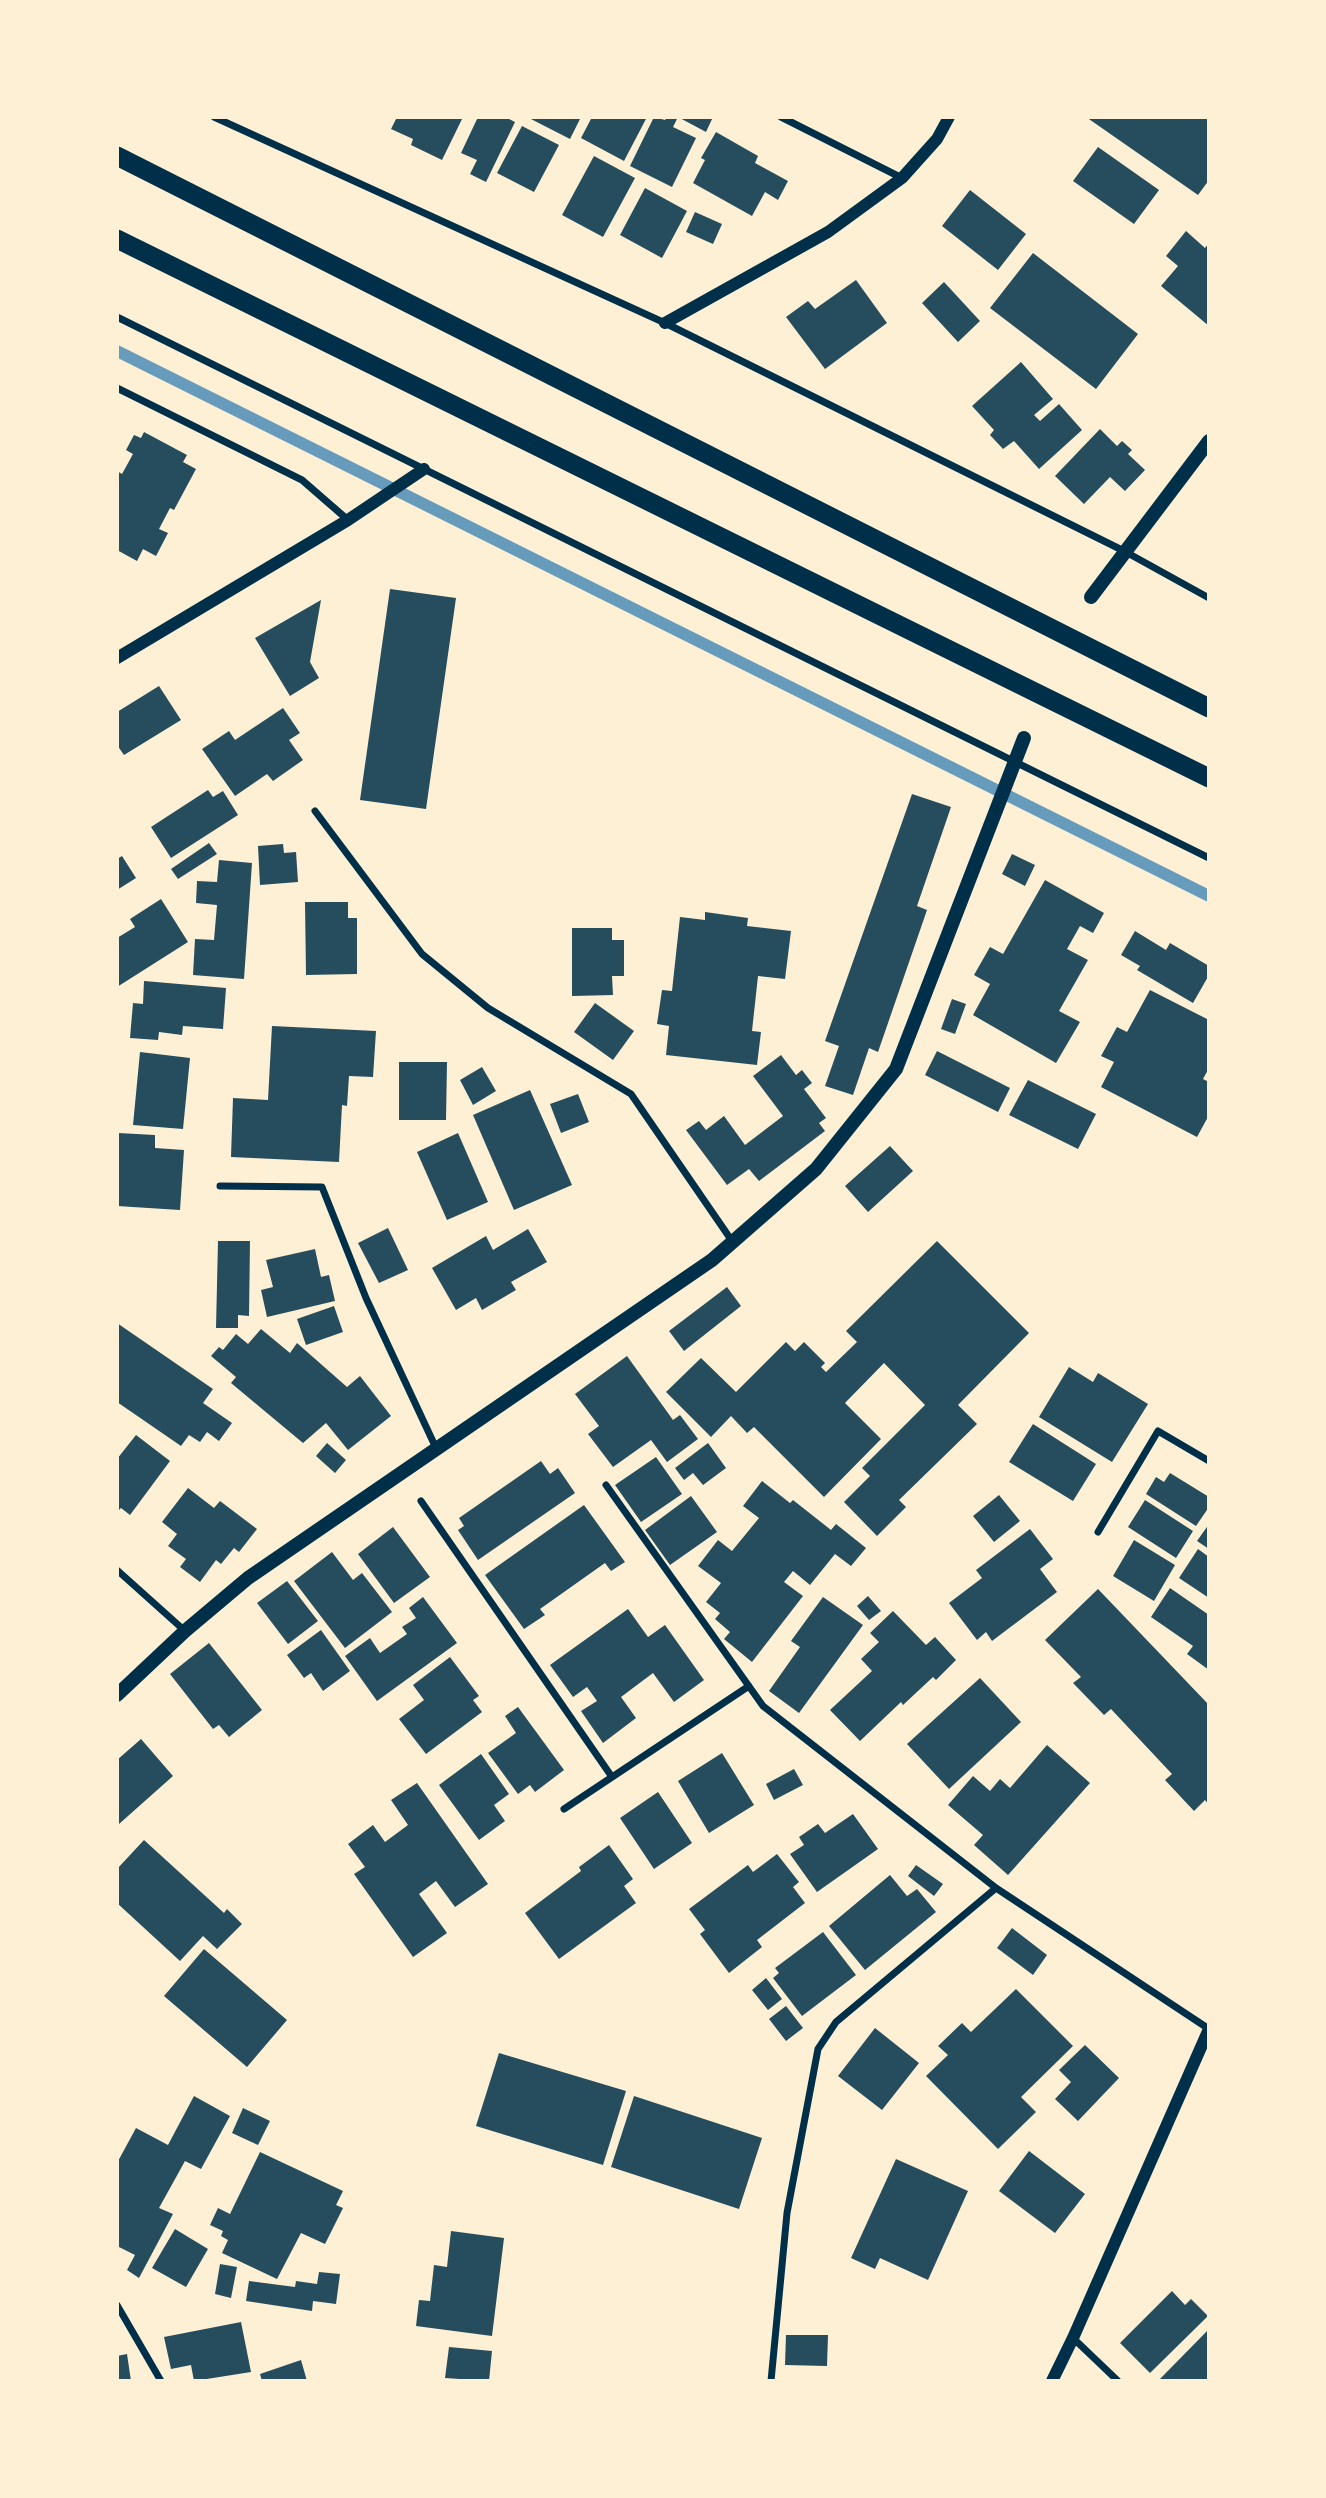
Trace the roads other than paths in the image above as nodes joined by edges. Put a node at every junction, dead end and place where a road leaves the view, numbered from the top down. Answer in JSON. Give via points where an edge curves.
{"nodes":[{"id":1,"x":214,"y":117,"type":"edge"},
{"id":2,"x":781,"y":117,"type":"edge"},
{"id":3,"x":949,"y":117,"type":"edge"},
{"id":4,"x":117,"y":156,"type":"edge"},
{"id":5,"x":902,"y":178,"type":"junction"},
{"id":6,"x":117,"y":239,"type":"edge"},
{"id":7,"x":117,"y":317,"type":"edge"},
{"id":8,"x":665,"y":323,"type":"junction"},
{"id":9,"x":117,"y":387,"type":"edge"},
{"id":10,"x":1209,"y":441,"type":"edge"},
{"id":11,"x":419,"y":472,"type":"junction"},
{"id":12,"x":348,"y":520,"type":"junction"},
{"id":13,"x":1124,"y":551,"type":"junction"},
{"id":14,"x":1091,"y":597,"type":"dead end"},
{"id":15,"x":1209,"y":598,"type":"edge"},
{"id":16,"x":117,"y":657,"type":"edge"},
{"id":17,"x":1209,"y":708,"type":"edge"},
{"id":18,"x":1024,"y":737,"type":"dead end"},
{"id":19,"x":1012,"y":766,"type":"junction"},
{"id":20,"x":1209,"y":778,"type":"edge"},
{"id":21,"x":314,"y":811,"type":"dead end"},
{"id":22,"x":1209,"y":858,"type":"edge"},
{"id":23,"x":220,"y":1186,"type":"dead end"},
{"id":24,"x":733,"y":1242,"type":"junction"},
{"id":25,"x":436,"y":1449,"type":"junction"},
{"id":26,"x":1209,"y":1461,"type":"edge"},
{"id":27,"x":606,"y":1485,"type":"dead end"},
{"id":28,"x":421,"y":1501,"type":"dead end"},
{"id":29,"x":1098,"y":1532,"type":"dead end"},
{"id":30,"x":117,"y":1570,"type":"edge"},
{"id":31,"x":185,"y":1631,"type":"junction"},
{"id":32,"x":749,"y":1686,"type":"junction"},
{"id":33,"x":117,"y":1695,"type":"edge"},
{"id":34,"x":612,"y":1777,"type":"junction"},
{"id":35,"x":564,"y":1809,"type":"dead end"},
{"id":36,"x":996,"y":1888,"type":"junction"},
{"id":37,"x":1209,"y":2029,"type":"edge"},
{"id":38,"x":1204,"y":2051,"type":"edge"},
{"id":39,"x":117,"y":2305,"type":"edge"},
{"id":40,"x":1073,"y":2339,"type":"junction"},
{"id":41,"x":161,"y":2381,"type":"edge"},
{"id":42,"x":771,"y":2381,"type":"edge"},
{"id":43,"x":1052,"y":2381,"type":"edge"},
{"id":44,"x":1118,"y":2381,"type":"edge"}],
"edges":[{"from":1,"to":8,"type":"street"},
{"from":2,"to":5,"type":"street"},
{"from":3,"to":5,"type":"street","via":[[937,139]]},
{"from":4,"to":17,"type":"highway"},
{"from":5,"to":8,"type":"street","via":[[828,232]]},
{"from":6,"to":20,"type":"highway"},
{"from":7,"to":11,"type":"street"},
{"from":8,"to":13,"type":"street"},
{"from":9,"to":12,"type":"street","via":[[302,480]]},
{"from":10,"to":13,"type":"main road"},
{"from":11,"to":12,"type":"street"},
{"from":11,"to":19,"type":"street"},
{"from":12,"to":16,"type":"street"},
{"from":13,"to":14,"type":"main road"},
{"from":13,"to":15,"type":"street"},
{"from":18,"to":19,"type":"main road"},
{"from":19,"to":22,"type":"street"},
{"from":19,"to":24,"type":"main road","via":[[896,1069],[816,1169]]},
{"from":21,"to":24,"type":"street","via":[[422,954],[488,1009],[632,1094]]},
{"from":23,"to":25,"type":"street","via":[[322,1186],[366,1298]]},
{"from":24,"to":25,"type":"main road"},
{"from":25,"to":31,"type":"main road","via":[[248,1578]]},
{"from":26,"to":29,"type":"street","via":[[1158,1431]]},
{"from":27,"to":32,"type":"street"},
{"from":28,"to":34,"type":"street"},
{"from":30,"to":31,"type":"street"},
{"from":31,"to":33,"type":"main road"},
{"from":32,"to":34,"type":"street"},
{"from":32,"to":36,"type":"street","via":[[764,1706]]},
{"from":34,"to":35,"type":"street"},
{"from":36,"to":37,"type":"street"},
{"from":36,"to":42,"type":"street","via":[[836,2022],[818,2049],[787,2213]]},
{"from":37,"to":38,"type":"street"},
{"from":38,"to":40,"type":"street"},
{"from":39,"to":41,"type":"street"},
{"from":40,"to":43,"type":"street"},
{"from":40,"to":44,"type":"street"}]}
